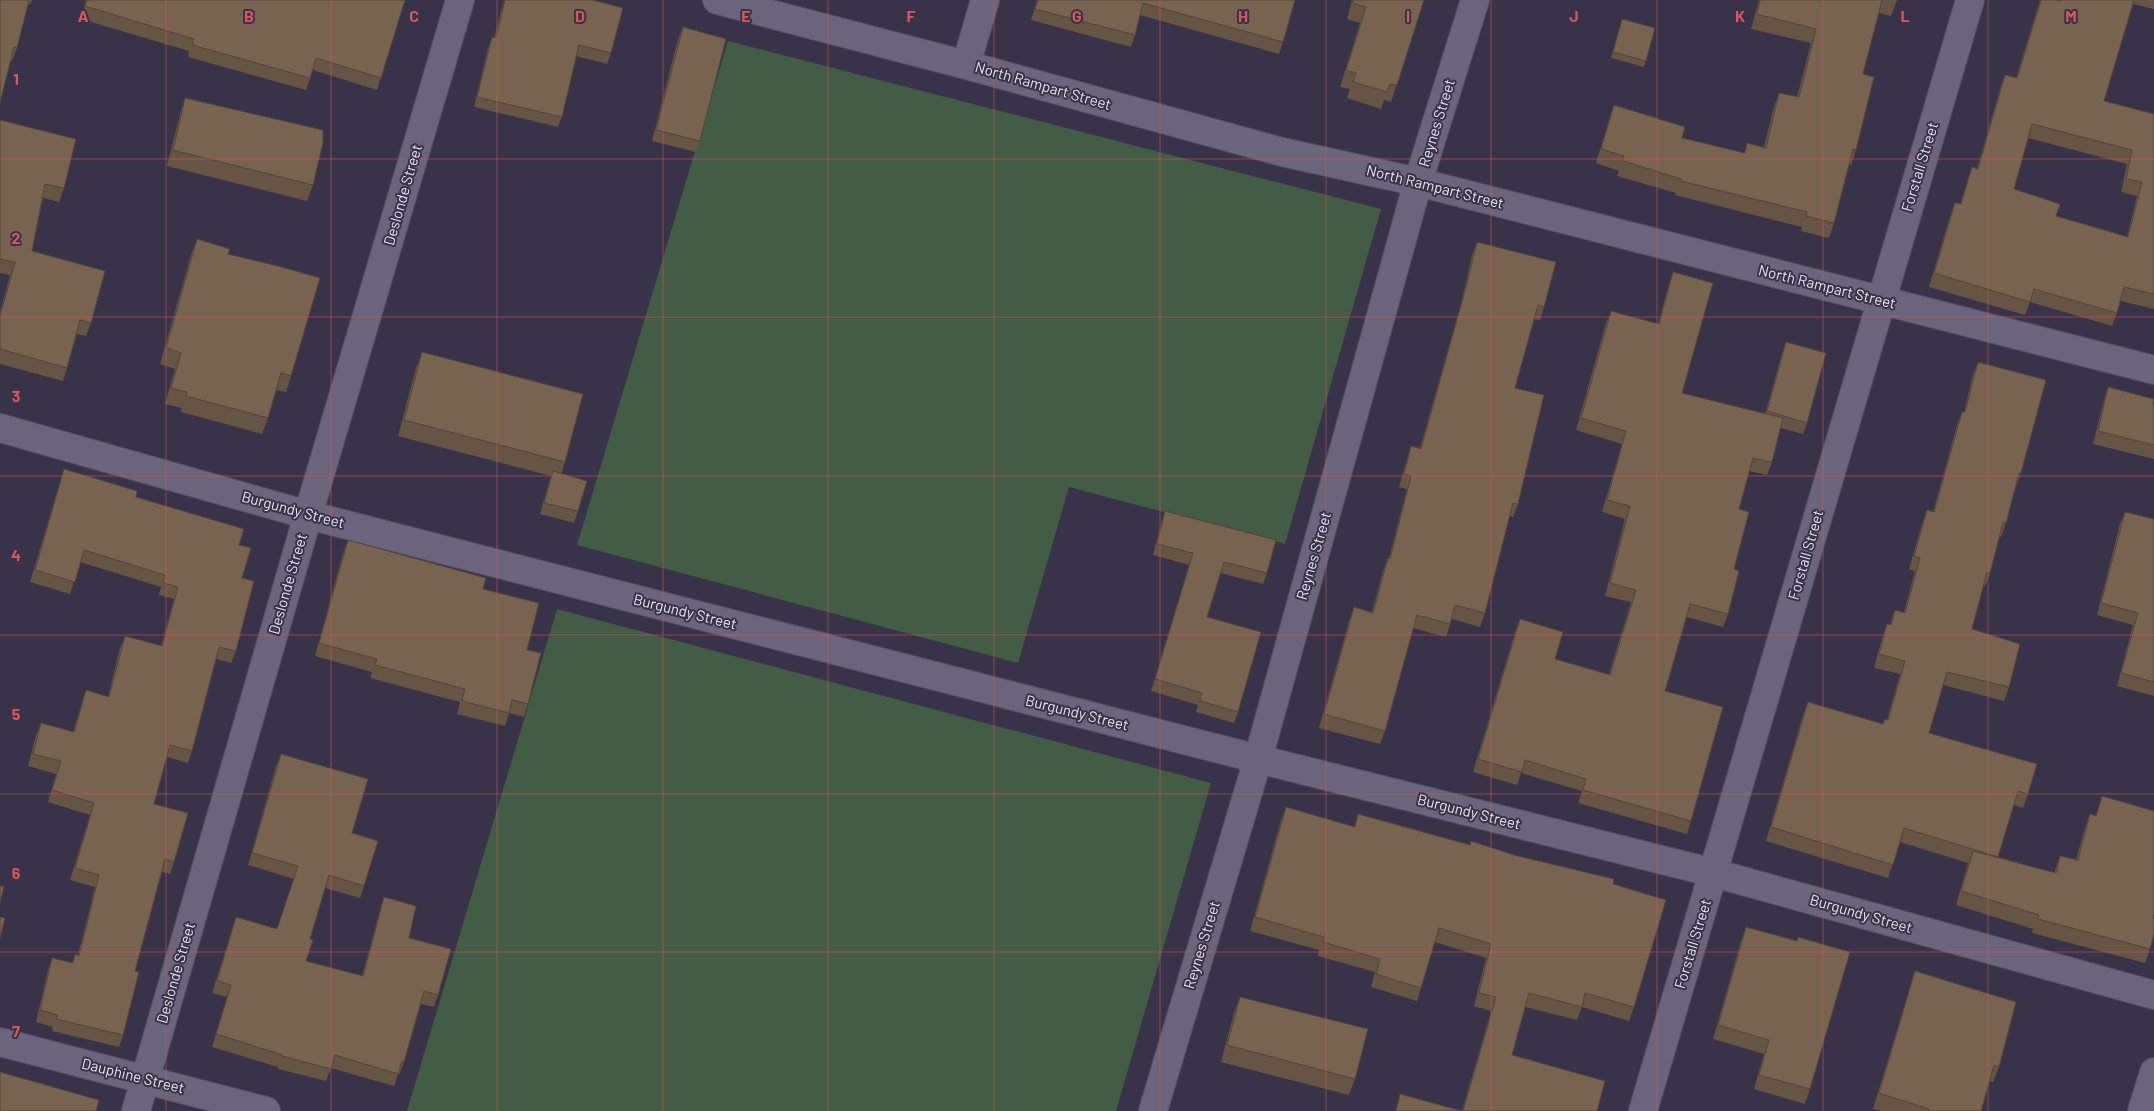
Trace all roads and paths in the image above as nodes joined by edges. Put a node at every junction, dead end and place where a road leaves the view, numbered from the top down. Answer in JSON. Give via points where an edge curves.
{"nodes":[{"id":1,"x":460,"y":0,"type":"edge"},
{"id":2,"x":717,"y":0,"type":"edge"},
{"id":3,"x":984,"y":0,"type":"edge"},
{"id":4,"x":1475,"y":0,"type":"edge"},
{"id":5,"x":1970,"y":0,"type":"edge"},
{"id":6,"x":966,"y":65,"type":"junction"},
{"id":7,"x":1418,"y":182,"type":"junction"},
{"id":8,"x":1879,"y":300,"type":"junction"},
{"id":9,"x":2154,"y":370,"type":"edge"},
{"id":10,"x":0,"y":428,"type":"edge"},
{"id":11,"x":308,"y":515,"type":"junction"},
{"id":12,"x":1258,"y":759,"type":"junction"},
{"id":13,"x":1714,"y":873,"type":"junction"},
{"id":14,"x":2154,"y":995,"type":"edge"},
{"id":15,"x":0,"y":1042,"type":"edge"},
{"id":16,"x":2154,"y":1072,"type":"edge"},
{"id":17,"x":146,"y":1079,"type":"junction"},
{"id":18,"x":136,"y":1111,"type":"edge"},
{"id":19,"x":266,"y":1111,"type":"edge"},
{"id":20,"x":1153,"y":1111,"type":"edge"},
{"id":21,"x":1643,"y":1111,"type":"edge"},
{"id":22,"x":2142,"y":1111,"type":"edge"}],
"edges":[{"from":1,"to":11,"type":"street","name":"Deslonde Street"},
{"from":2,"to":6,"type":"street","name":"North Rampart Street"},
{"from":3,"to":6,"type":"street"},
{"from":4,"to":7,"type":"street","name":"Reynes Street"},
{"from":5,"to":8,"type":"street","name":"Forstall Street"},
{"from":6,"to":7,"type":"street","name":"North Rampart Street","via":[[1282,152]]},
{"from":7,"to":8,"type":"street","name":"North Rampart Street"},
{"from":7,"to":12,"type":"street","name":"Reynes Street"},
{"from":8,"to":9,"type":"street","name":"North Rampart Street"},
{"from":8,"to":13,"type":"street","name":"Forstall Street"},
{"from":10,"to":11,"type":"street","name":"Burgundy Street"},
{"from":11,"to":12,"type":"street","name":"Burgundy Street"},
{"from":11,"to":17,"type":"street","name":"Deslonde Street"},
{"from":12,"to":13,"type":"street","name":"Burgundy Street"},
{"from":12,"to":20,"type":"street","name":"Reynes Street"},
{"from":13,"to":14,"type":"street","name":"Burgundy Street"},
{"from":13,"to":21,"type":"street","name":"Forstall Street"},
{"from":15,"to":17,"type":"street","name":"Dauphine Street"},
{"from":16,"to":22,"type":"street"},
{"from":17,"to":18,"type":"street","name":"Deslonde Street"},
{"from":17,"to":19,"type":"street","name":"Dauphine Street"}]}
